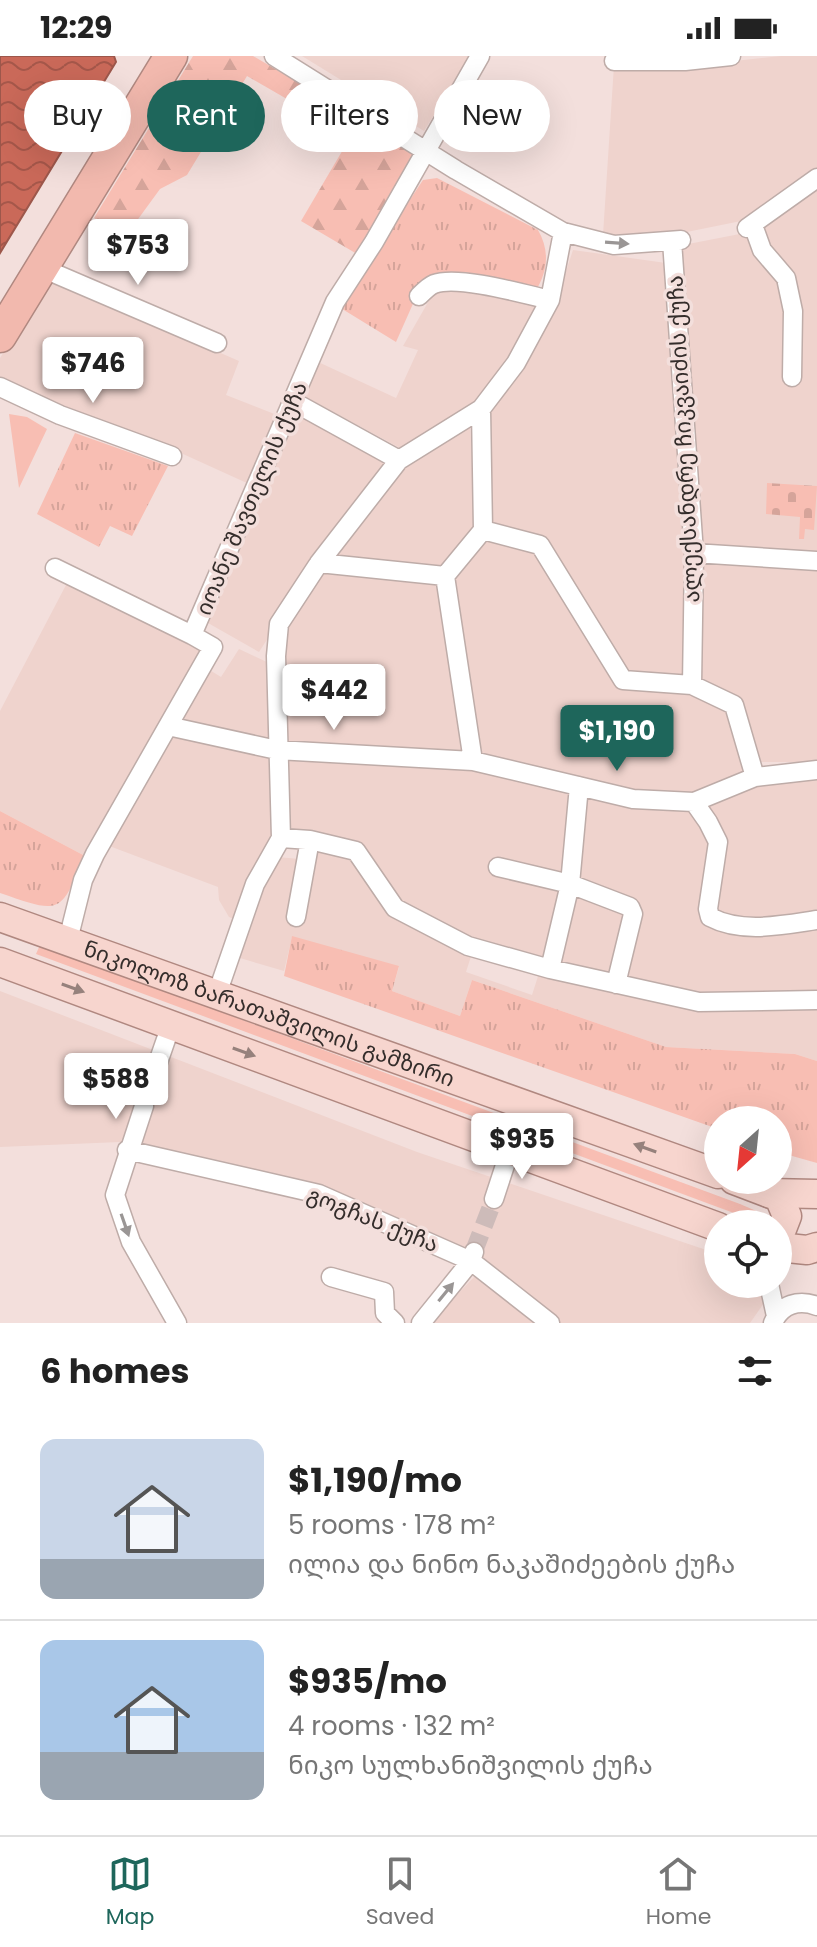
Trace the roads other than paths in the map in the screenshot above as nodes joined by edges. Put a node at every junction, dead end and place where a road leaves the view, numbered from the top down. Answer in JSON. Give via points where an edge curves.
{"nodes":[{"id":1,"x":147,"y":56,"type":"edge"},
{"id":2,"x":171,"y":56,"type":"edge"},
{"id":3,"x":274,"y":56,"type":"edge"},
{"id":4,"x":480,"y":56,"type":"edge"},
{"id":5,"x":731,"y":56,"type":"edge"},
{"id":6,"x":614,"y":61,"type":"dead end"},
{"id":7,"x":426,"y":151,"type":"junction"},
{"id":8,"x":817,"y":178,"type":"edge"},
{"id":9,"x":563,"y":232,"type":"junction"},
{"id":10,"x":42,"y":268,"type":"junction"},
{"id":11,"x":419,"y":296,"type":"dead end"},
{"id":12,"x":550,"y":300,"type":"junction"},
{"id":13,"x":0,"y":302,"type":"edge"},
{"id":14,"x":0,"y":336,"type":"edge"},
{"id":15,"x":217,"y":343,"type":"dead end"},
{"id":16,"x":792,"y":377,"type":"dead end"},
{"id":17,"x":0,"y":387,"type":"edge"},
{"id":18,"x":292,"y":401,"type":"junction"},
{"id":19,"x":481,"y":409,"type":"junction"},
{"id":20,"x":172,"y":456,"type":"dead end"},
{"id":21,"x":399,"y":460,"type":"junction"},
{"id":22,"x":483,"y":530,"type":"junction"},
{"id":23,"x":694,"y":553,"type":"junction"},
{"id":24,"x":817,"y":561,"type":"edge"},
{"id":25,"x":319,"y":563,"type":"junction"},
{"id":26,"x":55,"y":568,"type":"dead end"},
{"id":27,"x":445,"y":576,"type":"junction"},
{"id":28,"x":192,"y":635,"type":"junction"},
{"id":29,"x":692,"y":685,"type":"junction"},
{"id":30,"x":168,"y":726,"type":"junction"},
{"id":31,"x":277,"y":750,"type":"junction"},
{"id":32,"x":473,"y":761,"type":"junction"},
{"id":33,"x":817,"y":770,"type":"edge"},
{"id":34,"x":755,"y":777,"type":"junction"},
{"id":35,"x":579,"y":786,"type":"junction"},
{"id":36,"x":694,"y":802,"type":"junction"},
{"id":37,"x":281,"y":838,"type":"junction"},
{"id":38,"x":310,"y":840,"type":"junction"},
{"id":39,"x":498,"y":867,"type":"dead end"},
{"id":40,"x":570,"y":884,"type":"junction"},
{"id":41,"x":0,"y":917,"type":"edge"},
{"id":42,"x":296,"y":917,"type":"dead end"},
{"id":43,"x":817,"y":920,"type":"edge"},
{"id":44,"x":41,"y":931,"type":"junction"},
{"id":45,"x":68,"y":940,"type":"junction"},
{"id":46,"x":0,"y":962,"type":"edge"},
{"id":47,"x":550,"y":969,"type":"junction"},
{"id":48,"x":27,"y":972,"type":"junction"},
{"id":49,"x":616,"y":984,"type":"junction"},
{"id":50,"x":217,"y":994,"type":"junction"},
{"id":51,"x":817,"y":1000,"type":"edge"},
{"id":52,"x":171,"y":1025,"type":"junction"},
{"id":53,"x":154,"y":1074,"type":"tunnel mouth"},
{"id":54,"x":144,"y":1106,"type":"tunnel mouth"},
{"id":55,"x":127,"y":1150,"type":"junction"},
{"id":56,"x":510,"y":1150,"type":"junction"},
{"id":57,"x":704,"y":1169,"type":"edge"},
{"id":58,"x":792,"y":1193,"type":"edge"},
{"id":59,"x":772,"y":1194,"type":"edge"},
{"id":60,"x":817,"y":1194,"type":"edge"},
{"id":61,"x":494,"y":1199,"type":"tunnel mouth"},
{"id":62,"x":786,"y":1210,"type":"edge"},
{"id":63,"x":704,"y":1222,"type":"edge"},
{"id":64,"x":817,"y":1247,"type":"edge"},
{"id":65,"x":792,"y":1248,"type":"edge"},
{"id":66,"x":473,"y":1256,"type":"junction"},
{"id":67,"x":331,"y":1277,"type":"dead end"},
{"id":68,"x":771,"y":1298,"type":"edge"},
{"id":69,"x":817,"y":1306,"type":"edge"},
{"id":70,"x":774,"y":1320,"type":"edge"},
{"id":71,"x":177,"y":1323,"type":"edge"},
{"id":72,"x":395,"y":1323,"type":"edge"},
{"id":73,"x":421,"y":1323,"type":"edge"},
{"id":74,"x":550,"y":1323,"type":"edge"}],
"edges":[{"from":1,"to":13,"type":"highway"},
{"from":2,"to":10,"type":"highway"},
{"from":3,"to":7,"type":"street"},
{"from":4,"to":7,"type":"street","name":"იოანე შავთელის ქუჩა"},
{"from":5,"to":6,"type":"street"},
{"from":7,"to":9,"type":"street"},
{"from":7,"to":18,"type":"street","name":"იოანე შავთელის ქუჩა","via":[[335,302]]},
{"from":8,"to":16,"type":"street","via":[[750,227],[786,278],[793,311]]},
{"from":9,"to":12,"type":"street"},
{"from":9,"to":23,"type":"street","name":"ალექსანდრე ჩიკვაიძის ქუჩა","one_way":true,"via":[[614,245],[676,240]]},
{"from":10,"to":14,"type":"highway"},
{"from":10,"to":15,"type":"street"},
{"from":11,"to":12,"type":"street","via":[[433,284],[450,282]]},
{"from":12,"to":19,"type":"street","via":[[516,363]]},
{"from":17,"to":20,"type":"street"},
{"from":18,"to":21,"type":"street"},
{"from":18,"to":28,"type":"street","name":"იოანე შავთელის ქუჩა"},
{"from":19,"to":21,"type":"street"},
{"from":19,"to":22,"type":"street"},
{"from":21,"to":25,"type":"street"},
{"from":22,"to":27,"type":"street"},
{"from":22,"to":29,"type":"street","via":[[540,545],[623,680]]},
{"from":23,"to":24,"type":"street"},
{"from":23,"to":29,"type":"street","name":"ალექსანდრე ჩიკვაიძის ქუჩა"},
{"from":25,"to":27,"type":"street"},
{"from":25,"to":31,"type":"street","via":[[279,624]]},
{"from":26,"to":28,"type":"street"},
{"from":27,"to":32,"type":"street"},
{"from":28,"to":30,"type":"street","name":"იოანე შავთელის ქუჩა","via":[[213,647]]},
{"from":29,"to":34,"type":"street","via":[[734,705]]},
{"from":30,"to":31,"type":"street"},
{"from":30,"to":45,"type":"street","name":"იოანე შავთელის ქუჩა","via":[[95,854]]},
{"from":31,"to":32,"type":"street"},
{"from":31,"to":37,"type":"street"},
{"from":32,"to":35,"type":"street"},
{"from":33,"to":34,"type":"street"},
{"from":34,"to":36,"type":"street"},
{"from":35,"to":36,"type":"street","via":[[633,799]]},
{"from":35,"to":40,"type":"street"},
{"from":36,"to":43,"type":"street","via":[[718,842],[710,917],[743,927]]},
{"from":37,"to":38,"type":"street"},
{"from":37,"to":50,"type":"street","via":[[255,884]]},
{"from":38,"to":42,"type":"street"},
{"from":38,"to":47,"type":"street","via":[[356,851],[395,908],[468,946]]},
{"from":39,"to":40,"type":"street"},
{"from":40,"to":47,"type":"street"},
{"from":40,"to":49,"type":"street","via":[[630,907],[633,914]]},
{"from":41,"to":44,"type":"main road","name":"ნიკოლოზ ბარათაშვილის გამზირი"},
{"from":44,"to":45,"type":"main road","name":"ნიკოლოზ ბარათაშვილის გამზირი"},
{"from":44,"to":48,"type":"main road","via":[[24,933],[13,948]]},
{"from":45,"to":50,"type":"main road","name":"ნიკოლოზ ბარათაშვილის გამზირი"},
{"from":46,"to":48,"type":"main road","name":"ნიკოლოზ ბარათაშვილის გამზირი"},
{"from":47,"to":49,"type":"street"},
{"from":48,"to":52,"type":"main road","name":"ნიკოლოზ ბარათაშვილის გამზირი","one_way":true},
{"from":49,"to":51,"type":"street","via":[[699,1002]]},
{"from":57,"to":50,"type":"main road","name":"ნიკოლოზ ბარათაშვილის გამზირი","one_way":true},
{"from":52,"to":53,"type":"street"},
{"from":52,"to":56,"type":"main road","name":"ნიკოლოზ ბარათაშვილის გამზირი","one_way":true},
{"from":54,"to":55,"type":"street"},
{"from":55,"to":66,"type":"street","name":"გოგჩას ქუჩა","via":[[319,1194]]},
{"from":55,"to":71,"type":"street","one_way":true,"via":[[115,1195],[131,1242]]},
{"from":56,"to":61,"type":"street"},
{"from":56,"to":63,"type":"main road","name":"ნიკოლოზ ბარათაშვილის გამზირი"},
{"from":58,"to":60,"type":"main road"},
{"from":59,"to":62,"type":"main road"},
{"from":64,"to":65,"type":"main road"},
{"from":73,"to":66,"type":"street","one_way":true},
{"from":66,"to":74,"type":"street","name":"გოგჩას ქუჩა"},
{"from":67,"to":72,"type":"street","via":[[384,1292],[385,1313]]},
{"from":68,"to":70,"type":"street"},
{"from":69,"to":70,"type":"street","via":[[791,1304]]}]}
